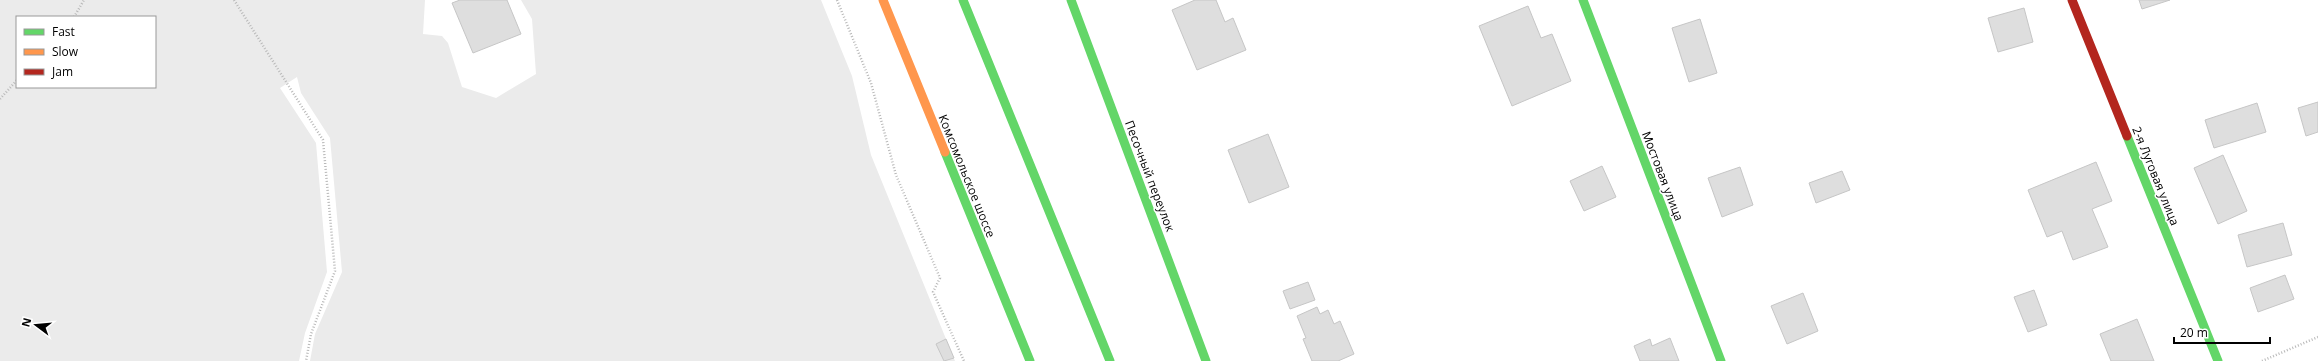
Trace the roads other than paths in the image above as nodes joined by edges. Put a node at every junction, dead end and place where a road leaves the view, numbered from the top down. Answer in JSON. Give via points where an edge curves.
{"nodes":[{"id":1,"x":883,"y":0,"type":"edge"},
{"id":2,"x":963,"y":0,"type":"edge"},
{"id":3,"x":1071,"y":0,"type":"edge"},
{"id":4,"x":1583,"y":0,"type":"edge"},
{"id":5,"x":2072,"y":0,"type":"edge"},
{"id":6,"x":1030,"y":361,"type":"edge"},
{"id":7,"x":1110,"y":361,"type":"edge"},
{"id":8,"x":1206,"y":361,"type":"edge"},
{"id":9,"x":1721,"y":361,"type":"edge"},
{"id":10,"x":2218,"y":361,"type":"edge"}],
"edges":[{"from":1,"to":6,"type":"street","name":"Комсомольское шоссе"},
{"from":2,"to":7,"type":"street"},
{"from":3,"to":8,"type":"street","name":"Песочный переулок"},
{"from":4,"to":9,"type":"street","name":"Мостовая улица"},
{"from":5,"to":10,"type":"street","name":"2-я Луговая улица"}]}
